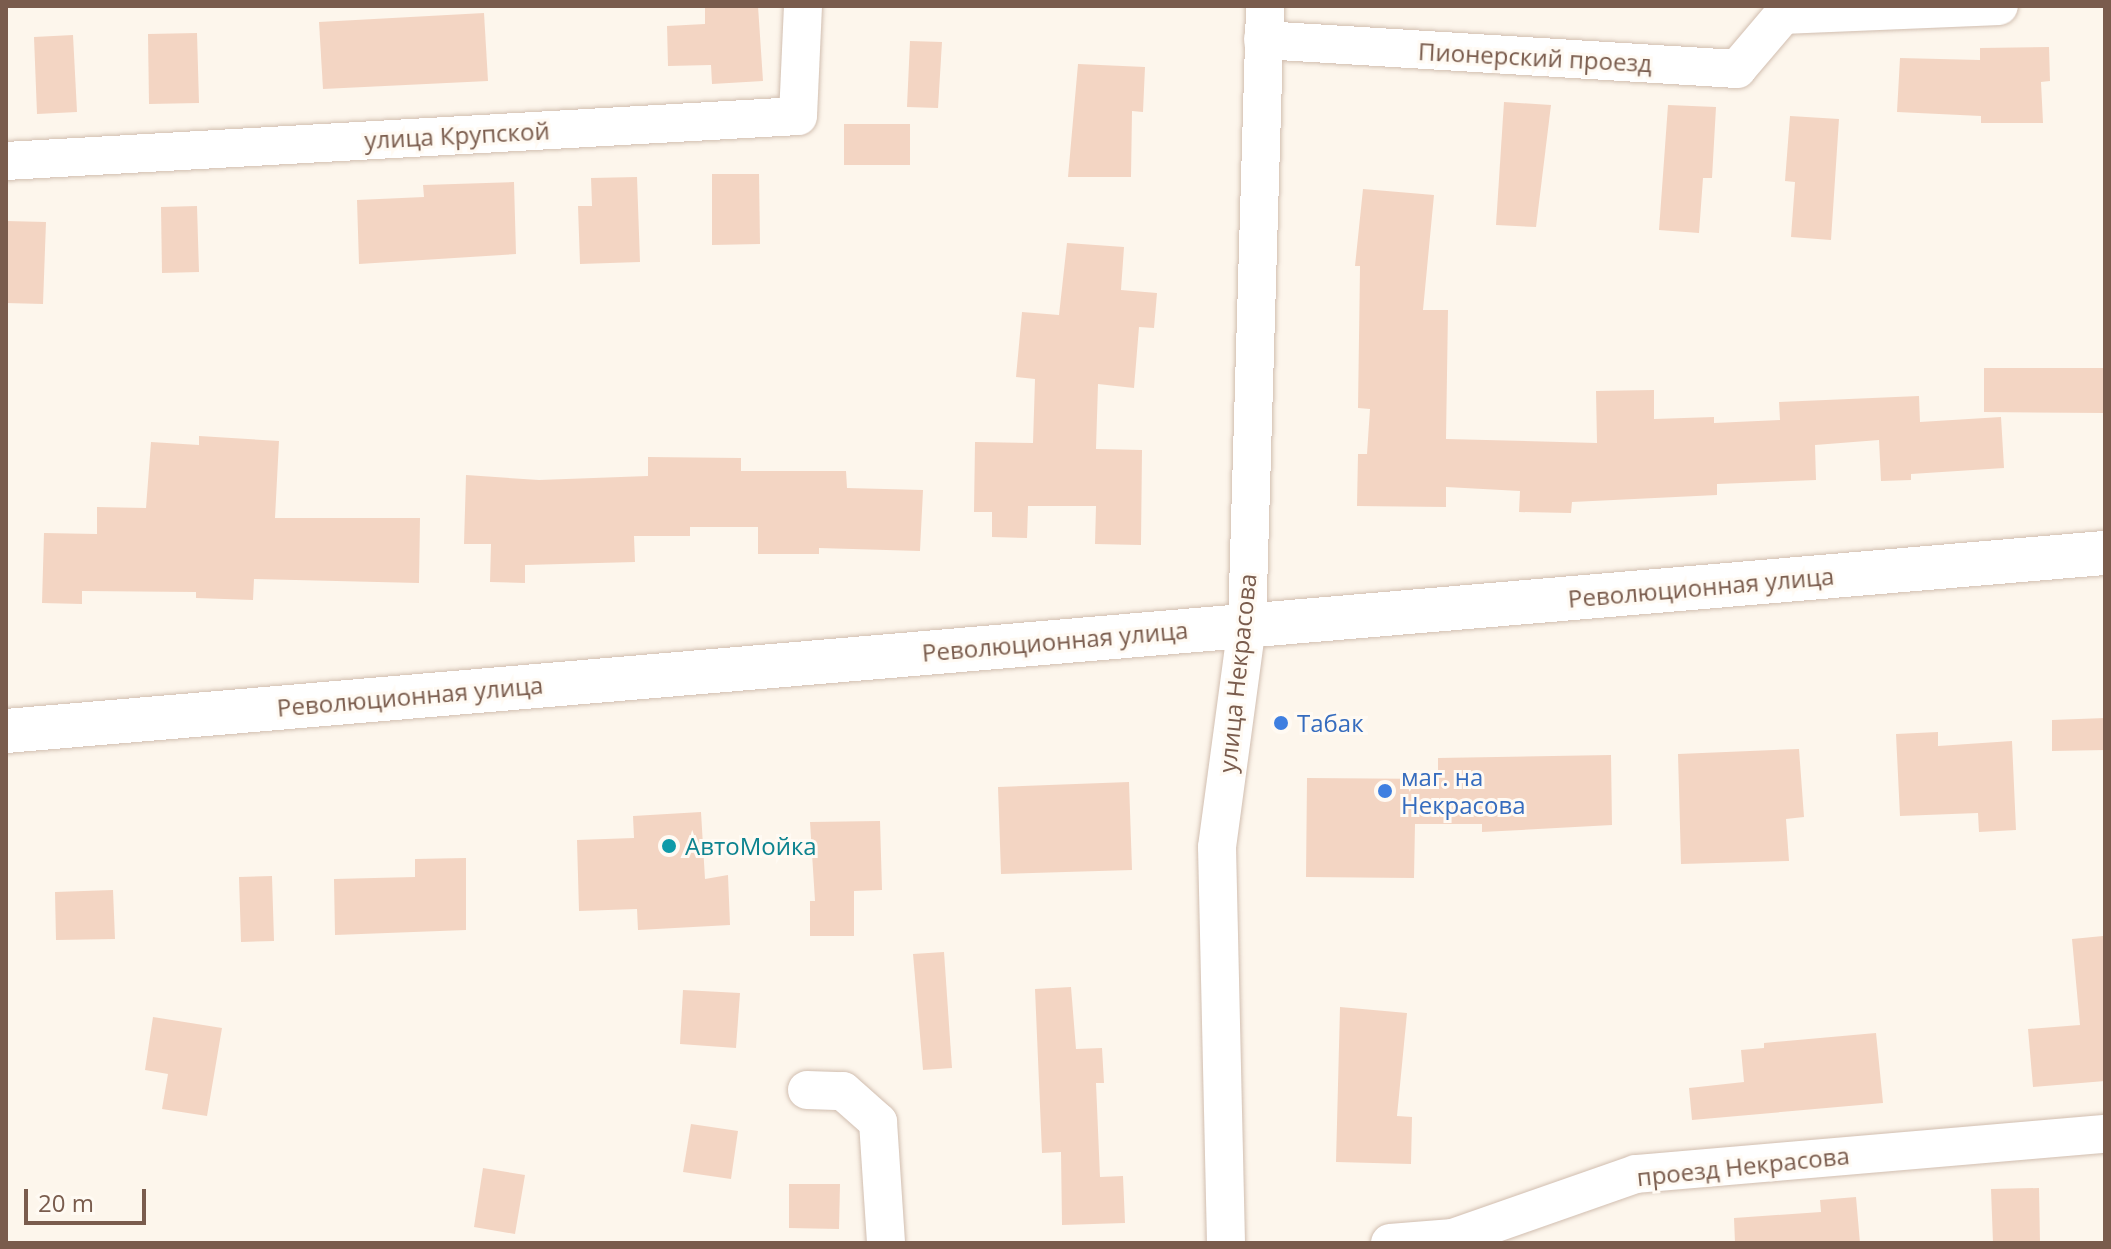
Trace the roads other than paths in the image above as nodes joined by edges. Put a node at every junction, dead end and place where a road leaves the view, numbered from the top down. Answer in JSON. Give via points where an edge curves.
{"nodes":[{"id":1,"x":803,"y":6,"type":"edge"},
{"id":2,"x":1999,"y":6,"type":"edge"},
{"id":3,"x":1783,"y":10,"type":"edge"},
{"id":4,"x":1264,"y":23,"type":"edge"},
{"id":5,"x":6,"y":161,"type":"edge"},
{"id":6,"x":2105,"y":553,"type":"edge"},
{"id":7,"x":1247,"y":625,"type":"junction"},
{"id":8,"x":6,"y":731,"type":"edge"},
{"id":9,"x":807,"y":1090,"type":"dead end"},
{"id":10,"x":2105,"y":1134,"type":"edge"},
{"id":11,"x":886,"y":1243,"type":"edge"},
{"id":12,"x":1226,"y":1243,"type":"edge"},
{"id":13,"x":1390,"y":1243,"type":"edge"}],
"edges":[{"from":1,"to":5,"type":"street","name":"улица Крупской","via":[[798,116]]},
{"from":2,"to":3,"type":"street","name":"Пионерский проезд"},
{"from":3,"to":4,"type":"street","name":"Пионерский проезд","via":[[1737,69]]},
{"from":4,"to":7,"type":"street","name":"улица Некрасова"},
{"from":6,"to":7,"type":"street","name":"Революционная улица"},
{"from":7,"to":8,"type":"street","name":"Революционная улица"},
{"from":7,"to":12,"type":"street","name":"улица Некрасова","via":[[1217,847]]},
{"from":9,"to":11,"type":"street","via":[[843,1091],[878,1122]]},
{"from":10,"to":13,"type":"street","name":"проезд Некрасова","via":[[1636,1174],[1453,1238]]}]}
